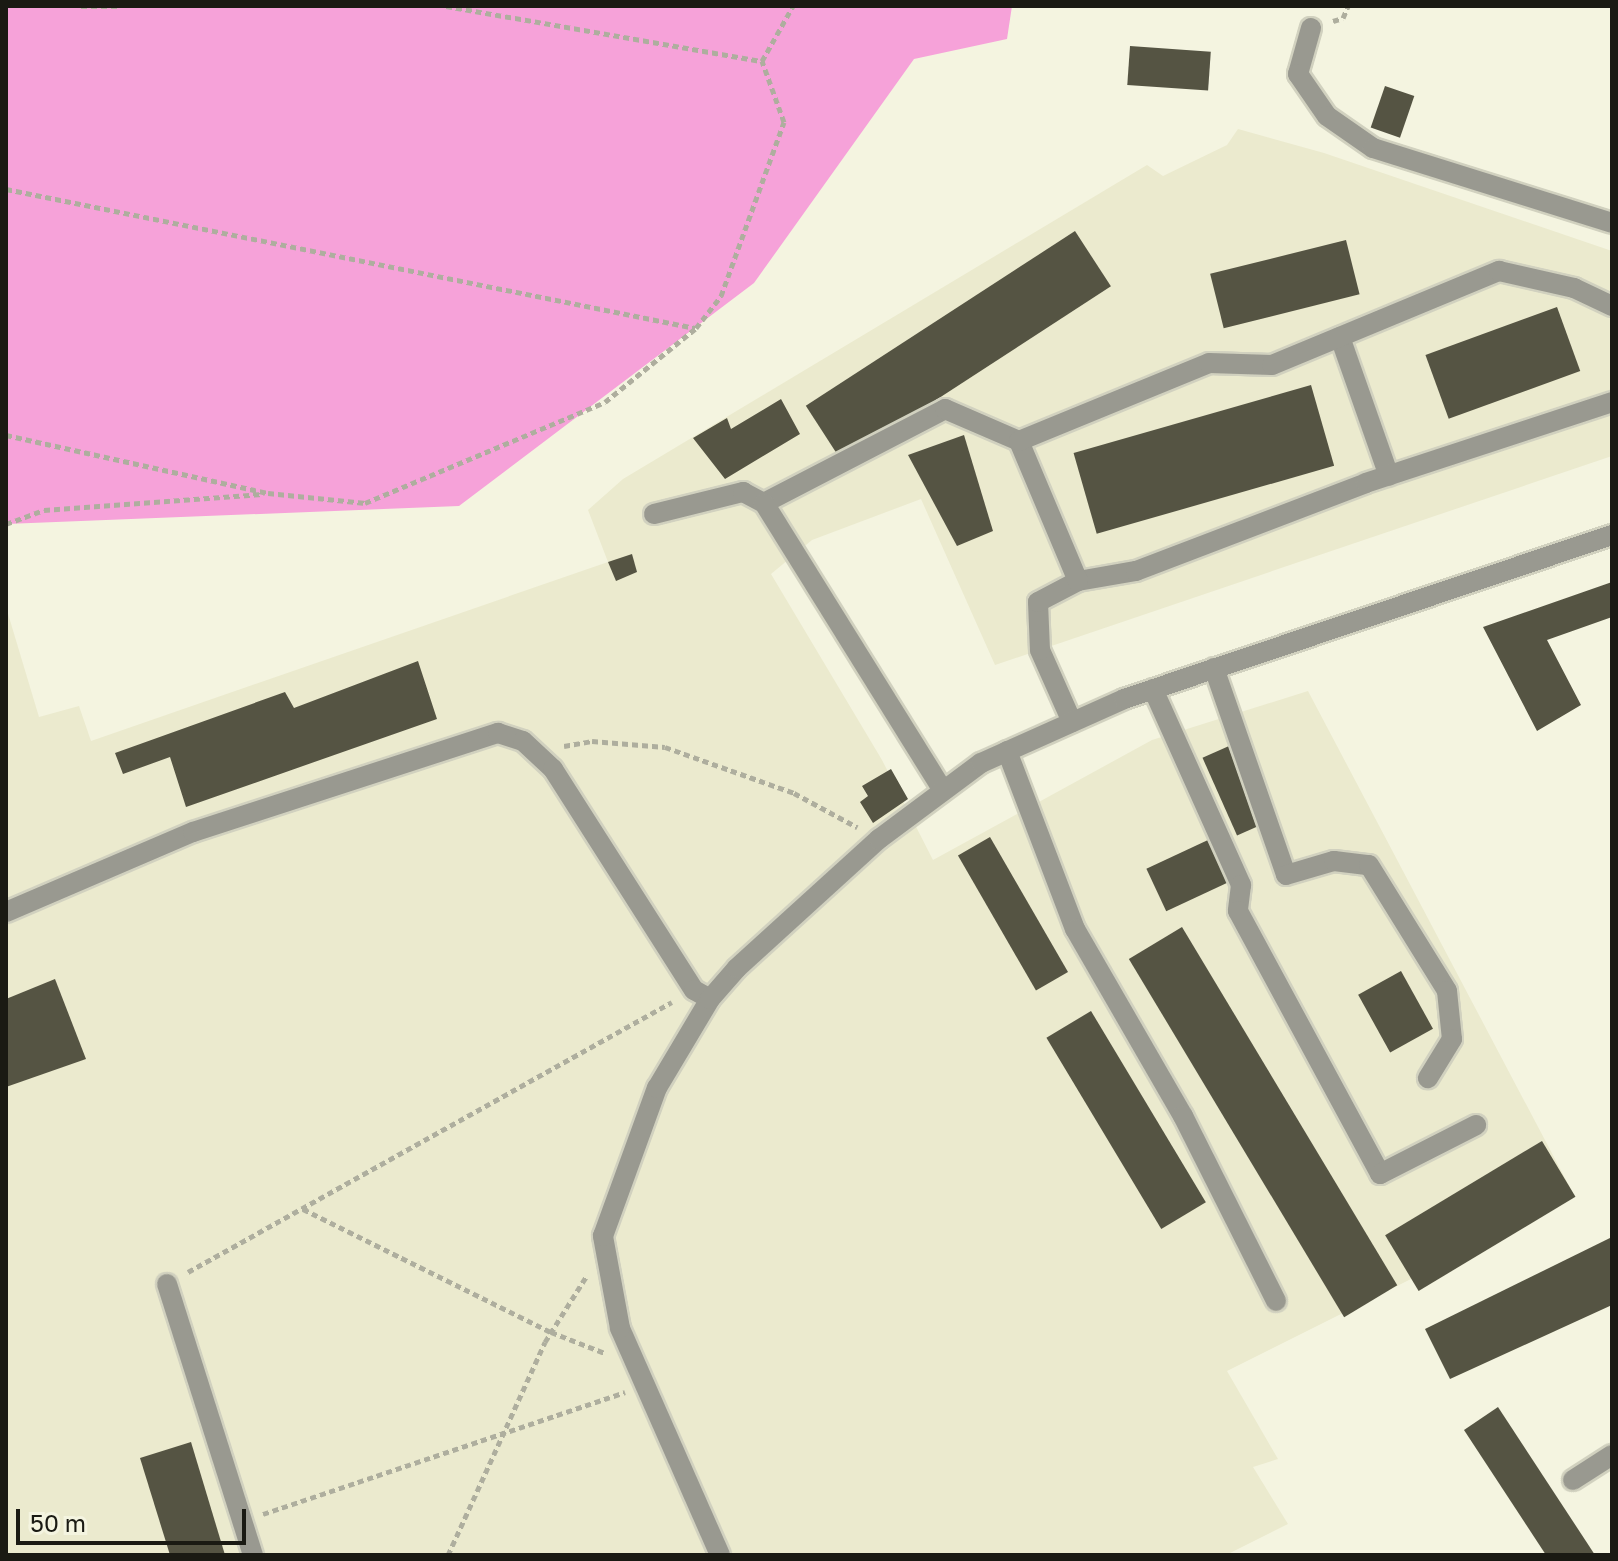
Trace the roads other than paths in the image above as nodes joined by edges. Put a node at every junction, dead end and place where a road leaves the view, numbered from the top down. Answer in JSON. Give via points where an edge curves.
{"nodes":[{"id":1,"x":1311,"y":28,"type":"dead end"},
{"id":2,"x":1612,"y":223,"type":"edge"},
{"id":3,"x":1612,"y":306,"type":"edge"},
{"id":4,"x":1340,"y":337,"type":"junction"},
{"id":5,"x":1612,"y":402,"type":"edge"},
{"id":6,"x":1019,"y":441,"type":"junction"},
{"id":7,"x":1389,"y":476,"type":"junction"},
{"id":8,"x":764,"y":503,"type":"junction"},
{"id":9,"x":654,"y":514,"type":"dead end"},
{"id":10,"x":1612,"y":535,"type":"edge"},
{"id":11,"x":1078,"y":581,"type":"junction"},
{"id":12,"x":1214,"y":668,"type":"junction"},
{"id":13,"x":1153,"y":689,"type":"junction"},
{"id":14,"x":1072,"y":722,"type":"junction"},
{"id":15,"x":1007,"y":751,"type":"junction"},
{"id":16,"x":943,"y":791,"type":"junction"},
{"id":17,"x":6,"y":912,"type":"edge"},
{"id":18,"x":702,"y":995,"type":"junction"},
{"id":19,"x":1428,"y":1078,"type":"dead end"},
{"id":20,"x":1476,"y":1125,"type":"dead end"},
{"id":21,"x":167,"y":1284,"type":"road end"},
{"id":22,"x":1276,"y":1301,"type":"dead end"},
{"id":23,"x":1612,"y":1455,"type":"edge"},
{"id":24,"x":1573,"y":1480,"type":"dead end"},
{"id":25,"x":253,"y":1555,"type":"edge"},
{"id":26,"x":720,"y":1555,"type":"edge"}],
"edges":[{"from":1,"to":2,"type":"street","via":[[1298,74],[1327,116],[1373,148]]},
{"from":3,"to":4,"type":"street","via":[[1574,288],[1499,271]]},
{"from":4,"to":6,"type":"street","via":[[1272,365],[1209,363]]},
{"from":4,"to":7,"type":"street"},
{"from":5,"to":7,"type":"street"},
{"from":6,"to":8,"type":"street","via":[[945,409]]},
{"from":6,"to":11,"type":"street"},
{"from":7,"to":11,"type":"street","via":[[1136,571]]},
{"from":8,"to":9,"type":"street","via":[[743,492]]},
{"from":8,"to":16,"type":"street"},
{"from":10,"to":12,"type":"street"},
{"from":11,"to":14,"type":"street","via":[[1038,602],[1040,650]]},
{"from":12,"to":13,"type":"street"},
{"from":12,"to":19,"type":"street","via":[[1286,875],[1334,861],[1369,865],[1447,991],[1452,1039]]},
{"from":13,"to":14,"type":"street"},
{"from":13,"to":20,"type":"street","via":[[1241,885],[1238,911],[1380,1174]]},
{"from":14,"to":15,"type":"street"},
{"from":15,"to":16,"type":"street"},
{"from":15,"to":22,"type":"street","via":[[1075,929],[1183,1116]]},
{"from":16,"to":18,"type":"street","via":[[879,839]]},
{"from":17,"to":18,"type":"street","via":[[193,832],[498,733],[535,750]]},
{"from":18,"to":26,"type":"street","via":[[657,1088],[608,1221],[605,1247],[620,1328]]},
{"from":21,"to":25,"type":"street"},
{"from":23,"to":24,"type":"street"}]}
